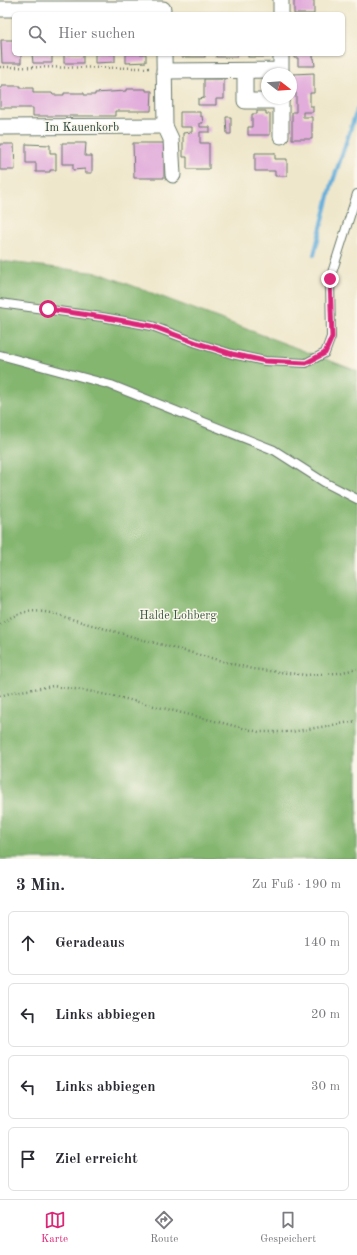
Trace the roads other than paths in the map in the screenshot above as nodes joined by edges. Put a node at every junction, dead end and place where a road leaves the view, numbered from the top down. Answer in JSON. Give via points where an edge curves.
{"nodes":[{"id":1,"x":281,"y":0,"type":"edge"},
{"id":2,"x":163,"y":8,"type":"edge"},
{"id":3,"x":0,"y":9,"type":"edge"},
{"id":4,"x":281,"y":12,"type":"edge"},
{"id":5,"x":281,"y":56,"type":"edge"},
{"id":6,"x":164,"y":65,"type":"edge"},
{"id":7,"x":281,"y":68,"type":"edge"},
{"id":8,"x":245,"y":70,"type":"junction"},
{"id":9,"x":261,"y":71,"type":"edge"},
{"id":10,"x":261,"y":100,"type":"edge"},
{"id":11,"x":281,"y":104,"type":"edge"},
{"id":12,"x":165,"y":126,"type":"junction"},
{"id":13,"x":0,"y":127,"type":"edge"},
{"id":14,"x":281,"y":136,"type":"dead end"},
{"id":15,"x":173,"y":175,"type":"dead end"},
{"id":16,"x":357,"y":194,"type":"edge"},
{"id":17,"x":0,"y":303,"type":"edge"},
{"id":18,"x":0,"y":355,"type":"edge"},
{"id":19,"x":357,"y":499,"type":"edge"}],
"edges":[{"from":1,"to":4,"type":"street"},
{"from":2,"to":3,"type":"street"},
{"from":5,"to":7,"type":"street"},
{"from":6,"to":8,"type":"street"},
{"from":6,"to":12,"type":"street"},
{"from":8,"to":9,"type":"street"},
{"from":8,"to":10,"type":"street","via":[[245,101]]},
{"from":11,"to":14,"type":"street"},
{"from":12,"to":13,"type":"street","name":"Im Kauenkorb"},
{"from":12,"to":15,"type":"street","via":[[171,139]]},
{"from":16,"to":17,"type":"lane","via":[[330,279],[332,337],[325,353],[306,363],[265,361],[232,354],[152,326]]},
{"from":18,"to":19,"type":"lane","via":[[111,385],[274,450],[324,482]]}]}
